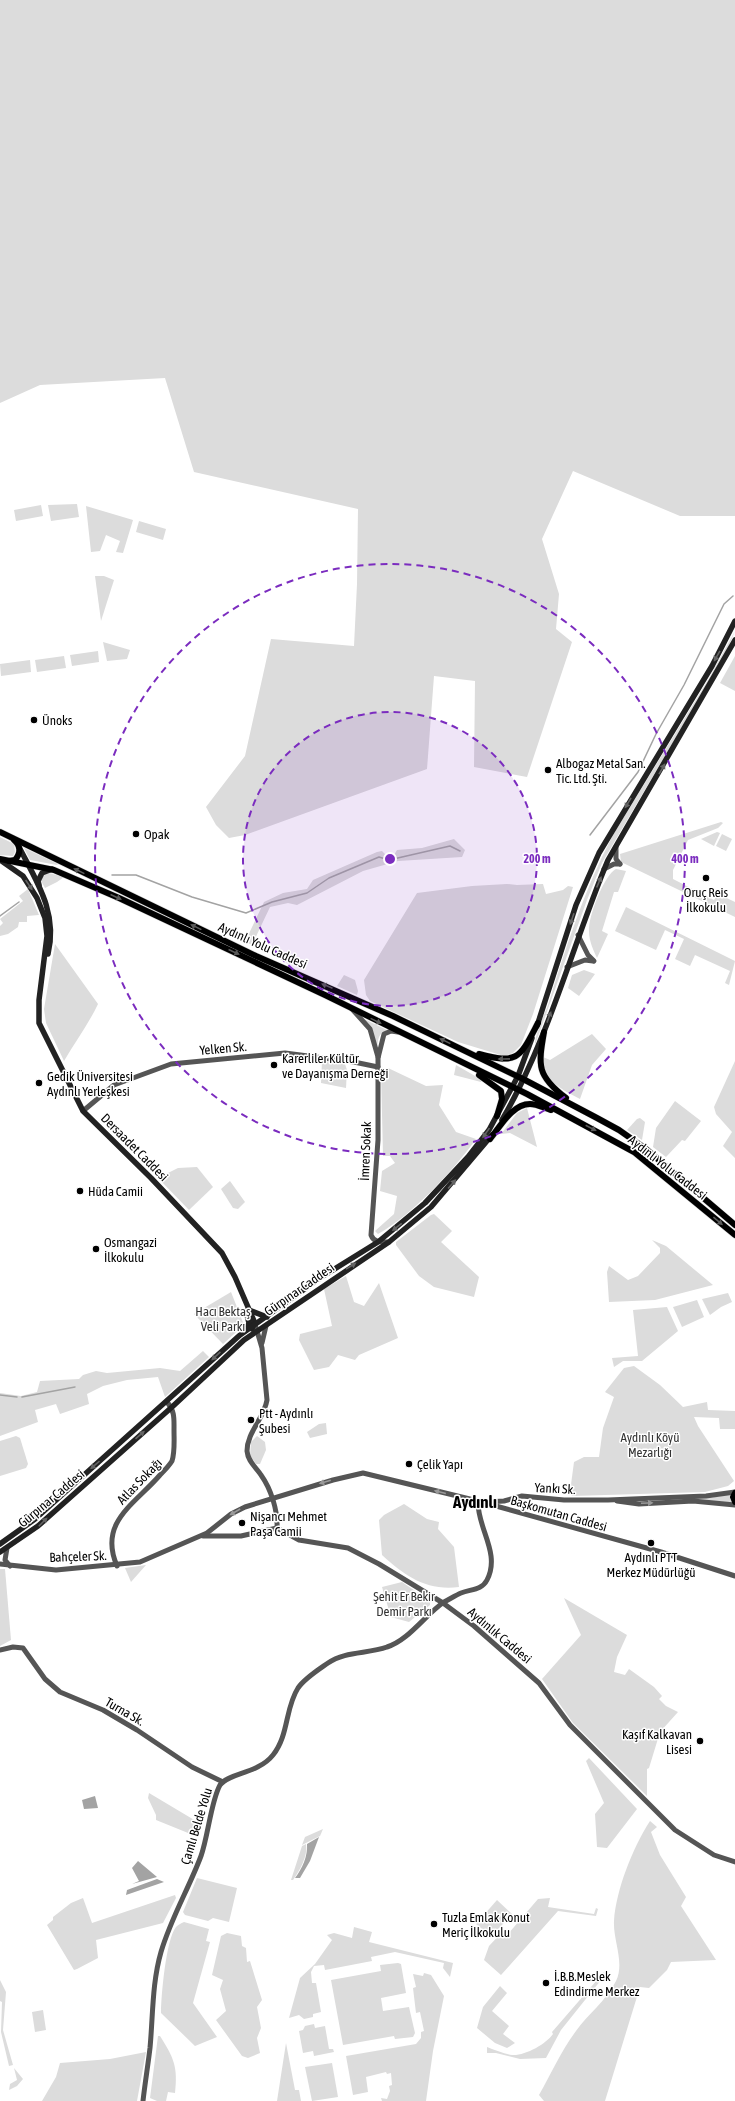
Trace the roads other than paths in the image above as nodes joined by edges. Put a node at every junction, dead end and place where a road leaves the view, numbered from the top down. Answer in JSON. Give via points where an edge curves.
{"nodes":[{"id":1,"x":735,"y":621,"type":"edge"},
{"id":2,"x":735,"y":640,"type":"edge"},
{"id":3,"x":0,"y":832,"type":"edge"},
{"id":4,"x":13,"y":839,"type":"junction"},
{"id":5,"x":19,"y":847,"type":"junction"},
{"id":6,"x":616,"y":847,"type":"junction"},
{"id":7,"x":2,"y":860,"type":"edge"},
{"id":8,"x":28,"y":864,"type":"junction"},
{"id":9,"x":604,"y":869,"type":"junction"},
{"id":10,"x":54,"y":870,"type":"junction"},
{"id":11,"x":40,"y":889,"type":"junction"},
{"id":12,"x":578,"y":935,"type":"junction"},
{"id":13,"x":567,"y":967,"type":"junction"},
{"id":14,"x":41,"y":986,"type":"junction"},
{"id":15,"x":351,"y":1009,"type":"junction"},
{"id":16,"x":538,"y":1023,"type":"junction"},
{"id":17,"x":544,"y":1032,"type":"junction"},
{"id":18,"x":403,"y":1034,"type":"junction"},
{"id":19,"x":462,"y":1050,"type":"junction"},
{"id":20,"x":378,"y":1058,"type":"junction"},
{"id":21,"x":459,"y":1063,"type":"junction"},
{"id":22,"x":378,"y":1066,"type":"junction"},
{"id":23,"x":518,"y":1076,"type":"junction"},
{"id":24,"x":525,"y":1080,"type":"junction"},
{"id":25,"x":512,"y":1087,"type":"junction"},
{"id":26,"x":519,"y":1091,"type":"junction"},
{"id":27,"x":581,"y":1109,"type":"junction"},
{"id":28,"x":83,"y":1111,"type":"junction"},
{"id":29,"x":497,"y":1116,"type":"junction"},
{"id":30,"x":571,"y":1117,"type":"junction"},
{"id":31,"x":490,"y":1139,"type":"junction"},
{"id":32,"x":735,"y":1225,"type":"edge"},
{"id":33,"x":371,"y":1235,"type":"junction"},
{"id":34,"x":735,"y":1235,"type":"edge"},
{"id":35,"x":378,"y":1242,"type":"junction"},
{"id":36,"x":388,"y":1242,"type":"junction"},
{"id":37,"x":367,"y":1248,"type":"junction"},
{"id":38,"x":239,"y":1286,"type":"junction"},
{"id":39,"x":249,"y":1310,"type":"junction"},
{"id":40,"x":267,"y":1317,"type":"junction"},
{"id":41,"x":254,"y":1324,"type":"junction"},
{"id":42,"x":266,"y":1325,"type":"junction"},
{"id":43,"x":246,"y":1330,"type":"junction"},
{"id":44,"x":257,"y":1331,"type":"junction"},
{"id":45,"x":247,"y":1338,"type":"junction"},
{"id":46,"x":262,"y":1348,"type":"junction"},
{"id":47,"x":167,"y":1402,"type":"junction"},
{"id":48,"x":172,"y":1407,"type":"junction"},
{"id":49,"x":735,"y":1492,"type":"edge"},
{"id":50,"x":272,"y":1498,"type":"junction"},
{"id":51,"x":608,"y":1500,"type":"junction"},
{"id":52,"x":478,"y":1501,"type":"junction"},
{"id":53,"x":735,"y":1504,"type":"edge"},
{"id":54,"x":220,"y":1522,"type":"junction"},
{"id":55,"x":277,"y":1528,"type":"junction"},
{"id":56,"x":198,"y":1536,"type":"junction"},
{"id":57,"x":226,"y":1536,"type":"junction"},
{"id":58,"x":0,"y":1544,"type":"edge"},
{"id":59,"x":7,"y":1548,"type":"junction"},
{"id":60,"x":0,"y":1552,"type":"edge"},
{"id":61,"x":0,"y":1564,"type":"edge"},
{"id":62,"x":11,"y":1566,"type":"junction"},
{"id":63,"x":117,"y":1566,"type":"junction"},
{"id":64,"x":735,"y":1576,"type":"edge"},
{"id":65,"x":443,"y":1603,"type":"junction"},
{"id":66,"x":0,"y":1650,"type":"edge"},
{"id":67,"x":223,"y":1782,"type":"junction"},
{"id":68,"x":735,"y":1862,"type":"edge"},
{"id":69,"x":143,"y":2101,"type":"edge"}],
"edges":[{"from":1,"to":16,"type":"main road","name":"Gürpınar Caddesi","one_way":true,"via":[[708,672],[598,853],[576,905]]},
{"from":6,"to":2,"type":"main road","name":"Gürpınar Caddesi","one_way":true},
{"from":3,"to":4,"type":"main road","name":"Aydınlı Yolu Caddesi"},
{"from":4,"to":5,"type":"main road"},
{"from":19,"to":4,"type":"main road","name":"Aydınlı Yolu Caddesi","one_way":true,"via":[[382,1011],[256,956]]},
{"from":5,"to":7,"type":"main road","via":[[15,860]]},
{"from":5,"to":8,"type":"main road","name":"Dersaadet Caddesi"},
{"from":6,"to":9,"type":"main road","name":"Gürpınar Caddesi"},
{"from":6,"to":9,"type":"street","via":[[616,859],[620,864]]},
{"from":7,"to":8,"type":"main road","name":"Aydınlı Yolu Caddesi"},
{"from":7,"to":14,"type":"main road","name":"Dersaadet Caddesi","one_way":true,"via":[[23,876],[37,898],[45,918],[47,936]]},
{"from":8,"to":10,"type":"main road","name":"Aydınlı Yolu Caddesi"},
{"from":8,"to":11,"type":"main road","name":"Dersaadet Caddesi"},
{"from":12,"to":9,"type":"main road","name":"Gürpınar Caddesi","one_way":true},
{"from":10,"to":11,"type":"main road","via":[[48,869],[42,873],[38,881]]},
{"from":10,"to":15,"type":"main road","name":"Aydınlı Yolu Caddesi","one_way":true,"via":[[119,898]]},
{"from":11,"to":14,"type":"main road","name":"Dersaadet Caddesi","via":[[49,913],[52,931]]},
{"from":12,"to":13,"type":"main road","name":"Gürpınar Caddesi"},
{"from":12,"to":13,"type":"street","via":[[594,961],[585,960]]},
{"from":17,"to":13,"type":"main road","name":"Gürpınar Caddesi","one_way":true},
{"from":14,"to":28,"type":"main road","name":"Dersaadet Caddesi","via":[[39,1023]]},
{"from":15,"to":18,"type":"main road","name":"Aydınlı Yolu Caddesi","one_way":true},
{"from":15,"to":20,"type":"street","name":"İmren Sokak","via":[[370,1029]]},
{"from":16,"to":19,"type":"main road","one_way":true,"via":[[525,1048],[510,1059],[500,1060]]},
{"from":16,"to":23,"type":"main road","name":"Gürpınar Caddesi"},
{"from":17,"to":24,"type":"main road","name":"Gürpınar Caddesi"},
{"from":17,"to":27,"type":"main road","via":[[539,1057],[543,1076],[555,1090]]},
{"from":18,"to":20,"type":"street","name":"İmren Sokak","via":[[391,1031],[384,1034]]},
{"from":18,"to":21,"type":"main road","name":"Aydınlı Yolu Caddesi"},
{"from":19,"to":23,"type":"main road","name":"Aydınlı Yolu Caddesi"},
{"from":20,"to":22,"type":"street","name":"İmren Sokak"},
{"from":21,"to":25,"type":"main road","name":"Aydınlı Yolu Caddesi"},
{"from":21,"to":29,"type":"main road","via":[[501,1091],[502,1099]]},
{"from":22,"to":28,"type":"street","name":"Yelken Sk.","via":[[285,1054],[171,1064],[114,1086]]},
{"from":22,"to":33,"type":"street","name":"İmren Sokak","via":[[378,1148]]},
{"from":23,"to":24,"type":"main road","name":"Aydınlı Yolu Caddesi"},
{"from":23,"to":25,"type":"main road","name":"Gürpınar Caddesi"},
{"from":24,"to":26,"type":"main road","name":"Gürpınar Caddesi"},
{"from":24,"to":27,"type":"main road","name":"Aydınlı Yolu Caddesi"},
{"from":25,"to":26,"type":"main road","name":"Aydınlı Yolu Caddesi"},
{"from":25,"to":29,"type":"main road","name":"Gürpınar Caddesi"},
{"from":26,"to":30,"type":"main road","name":"Aydınlı Yolu Caddesi"},
{"from":26,"to":31,"type":"main road","name":"Gürpınar Caddesi"},
{"from":27,"to":32,"type":"main road","name":"Aydınlı Yolu Caddesi","via":[[619,1130],[646,1149]]},
{"from":28,"to":38,"type":"main road","name":"Dersaadet Caddesi","via":[[222,1253]]},
{"from":29,"to":35,"type":"main road","name":"Gürpınar Caddesi","one_way":true,"via":[[479,1143],[445,1182],[411,1216]]},
{"from":30,"to":31,"type":"main road","via":[[526,1104],[510,1114]]},
{"from":30,"to":34,"type":"main road","name":"Aydınlı Yolu Caddesi","one_way":true,"via":[[634,1152]]},
{"from":36,"to":31,"type":"main road","name":"Gürpınar Caddesi","one_way":true,"via":[[431,1207]]},
{"from":33,"to":35,"type":"street","via":[[373,1240]]},
{"from":33,"to":37,"type":"street","name":"İmren Sokak"},
{"from":35,"to":36,"type":"street"},
{"from":35,"to":37,"type":"main road","name":"Gürpınar Caddesi"},
{"from":42,"to":36,"type":"main road","name":"Gürpınar Caddesi","one_way":true},
{"from":37,"to":40,"type":"main road","name":"Gürpınar Caddesi","via":[[320,1278]]},
{"from":38,"to":39,"type":"main road","name":"Dersaadet Caddesi"},
{"from":38,"to":43,"type":"main road","name":"Dersaadet Caddesi","via":[[249,1323]]},
{"from":39,"to":40,"type":"main road"},
{"from":39,"to":41,"type":"main road","name":"Dersaadet Caddesi"},
{"from":40,"to":41,"type":"main road","name":"Gürpınar Caddesi"},
{"from":41,"to":43,"type":"main road","name":"Gürpınar Caddesi"},
{"from":41,"to":44,"type":"street","name":"Dersaadet Caddesi"},
{"from":41,"to":45,"type":"main road"},
{"from":42,"to":44,"type":"main road","name":"Gürpınar Caddesi"},
{"from":42,"to":46,"type":"street"},
{"from":43,"to":47,"type":"main road","name":"Gürpınar Caddesi","one_way":true},
{"from":44,"to":45,"type":"main road","name":"Gürpınar Caddesi"},
{"from":44,"to":46,"type":"street","name":"Dersaadet Caddesi"},
{"from":45,"to":46,"type":"street","via":[[255,1340]]},
{"from":45,"to":48,"type":"main road","name":"Gürpınar Caddesi"},
{"from":46,"to":50,"type":"street","name":"Dersaadet Caddesi","via":[[267,1400],[250,1436],[247,1452],[248,1458],[263,1477]]},
{"from":47,"to":48,"type":"street"},
{"from":47,"to":58,"type":"main road","name":"Gürpınar Caddesi","one_way":true,"via":[[35,1519]]},
{"from":59,"to":48,"type":"main road","name":"Gürpınar Caddesi","one_way":true,"via":[[38,1526]]},
{"from":48,"to":63,"type":"street","name":"Atlas Sokağı","via":[[172,1459],[115,1524],[110,1541]]},
{"from":49,"to":51,"type":"street","name":"Yankı Sk.","via":[[706,1496]]},
{"from":49,"to":53,"type":"main road"},
{"from":52,"to":50,"type":"street","name":"Başkomutan Caddesi","one_way":true,"via":[[363,1473]]},
{"from":50,"to":54,"type":"street","name":"Başkomutan Caddesi","one_way":true,"via":[[238,1510]]},
{"from":50,"to":55,"type":"street","name":"Dersaadet Caddesi","via":[[277,1514]]},
{"from":51,"to":52,"type":"street","name":"Yankı Sk.","via":[[558,1500],[522,1496],[498,1502]]},
{"from":51,"to":53,"type":"street","name":"Yankı Sk.","one_way":true,"via":[[639,1504],[693,1501]]},
{"from":52,"to":64,"type":"street","name":"Başkomutan Caddesi","via":[[661,1552]]},
{"from":52,"to":65,"type":"street","name":"Çamlı Belde Yolu","via":[[478,1518],[491,1555],[489,1577],[480,1588],[461,1593]]},
{"from":54,"to":56,"type":"street","name":"Başkomutan Caddesi"},
{"from":54,"to":57,"type":"street","via":[[219,1530]]},
{"from":55,"to":57,"type":"street","via":[[246,1535]]},
{"from":55,"to":65,"type":"street","name":"Aydınlık Caddesi","via":[[299,1540],[348,1548]]},
{"from":56,"to":57,"type":"street"},
{"from":56,"to":63,"type":"street","name":"Bahçeler Sk.","via":[[140,1562]]},
{"from":59,"to":60,"type":"main road","name":"Gürpınar Caddesi"},
{"from":59,"to":62,"type":"street","via":[[5,1560]]},
{"from":61,"to":62,"type":"street","name":"Bahçeler Sk."},
{"from":62,"to":63,"type":"street","name":"Bahçeler Sk.","via":[[56,1570]]},
{"from":65,"to":67,"type":"street","name":"Çamlı Belde Yolu","via":[[391,1646],[335,1659],[302,1682],[296,1692],[280,1745],[271,1758],[255,1769]]},
{"from":65,"to":68,"type":"street","name":"Aydınlık Caddesi","via":[[539,1682],[570,1725],[675,1830],[714,1855]]},
{"from":66,"to":67,"type":"street","name":"Turna Sk.","via":[[17,1647],[26,1651],[45,1679],[60,1692],[103,1710],[192,1767]]},
{"from":67,"to":69,"type":"street","name":"Çamlı Belde Yolu","via":[[201,1855],[174,1915],[161,1954],[152,2011]]}]}
